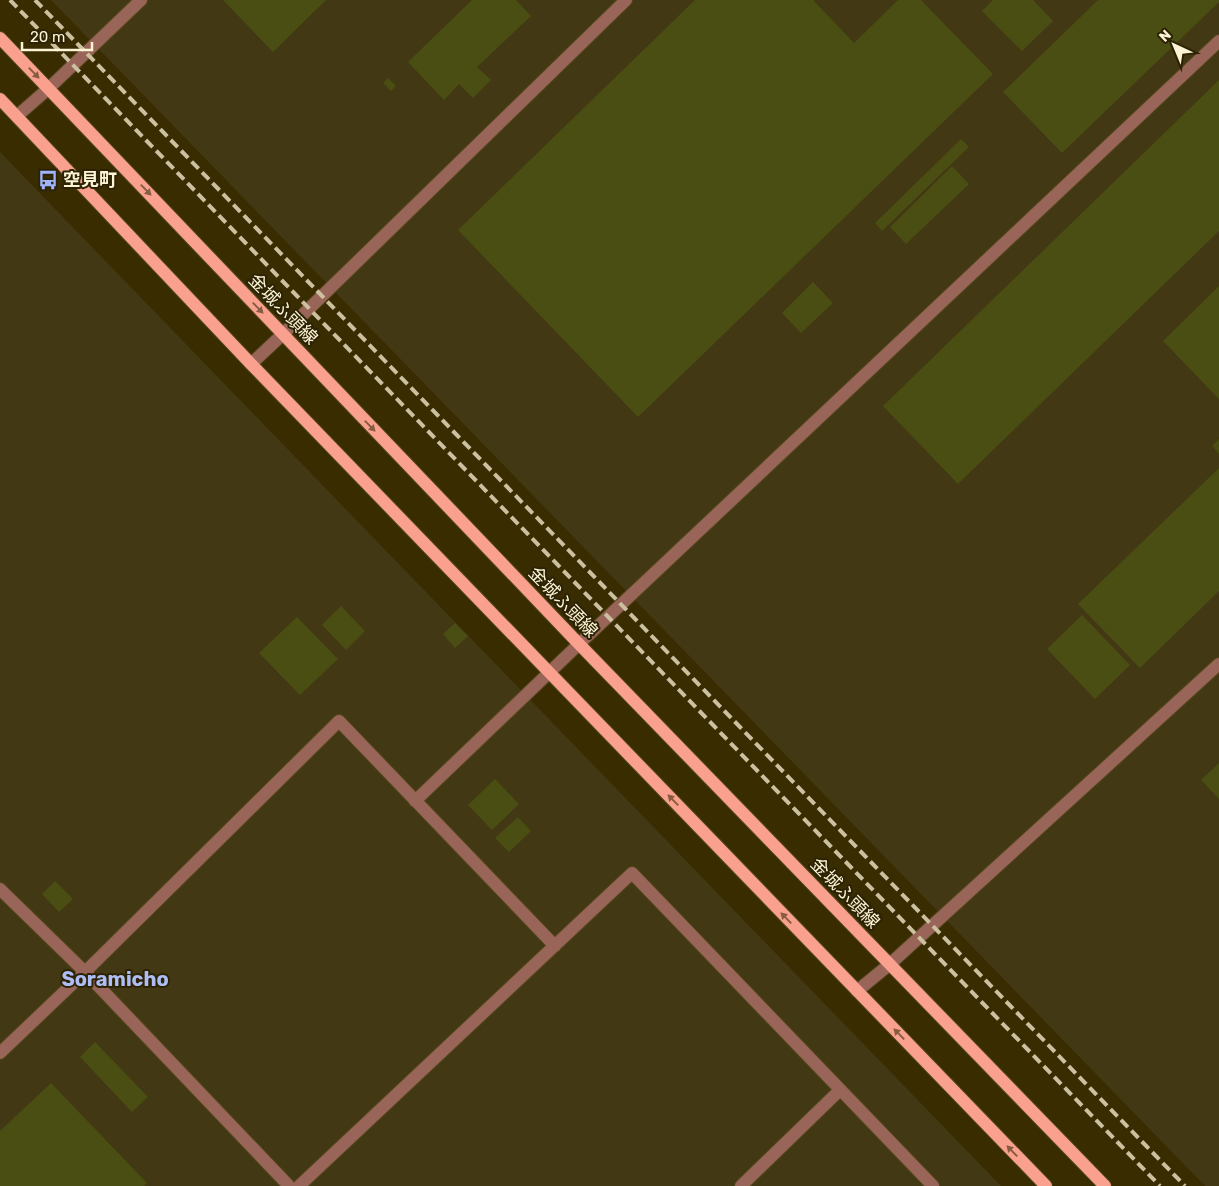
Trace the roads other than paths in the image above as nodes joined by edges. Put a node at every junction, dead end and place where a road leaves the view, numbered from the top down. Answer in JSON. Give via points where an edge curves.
{"nodes":[{"id":1,"x":141,"y":0,"type":"edge"},
{"id":2,"x":626,"y":0,"type":"edge"},
{"id":3,"x":0,"y":38,"type":"edge"},
{"id":4,"x":1219,"y":41,"type":"edge"},
{"id":5,"x":48,"y":88,"type":"junction"},
{"id":6,"x":0,"y":99,"type":"edge"},
{"id":7,"x":17,"y":116,"type":"junction"},
{"id":8,"x":283,"y":334,"type":"junction"},
{"id":9,"x":251,"y":364,"type":"junction"},
{"id":10,"x":579,"y":644,"type":"junction"},
{"id":11,"x":1219,"y":664,"type":"edge"},
{"id":12,"x":550,"y":672,"type":"junction"},
{"id":13,"x":416,"y":801,"type":"junction"},
{"id":14,"x":0,"y":889,"type":"edge"},
{"id":15,"x":554,"y":946,"type":"junction"},
{"id":16,"x":890,"y":964,"type":"junction"},
{"id":17,"x":85,"y":972,"type":"junction"},
{"id":18,"x":857,"y":991,"type":"junction"},
{"id":19,"x":0,"y":1053,"type":"edge"},
{"id":20,"x":840,"y":1090,"type":"junction"},
{"id":21,"x":289,"y":1186,"type":"edge"},
{"id":22,"x":298,"y":1186,"type":"edge"},
{"id":23,"x":741,"y":1186,"type":"edge"},
{"id":24,"x":932,"y":1186,"type":"edge"},
{"id":25,"x":1046,"y":1186,"type":"edge"},
{"id":26,"x":1105,"y":1186,"type":"edge"}],
"edges":[{"from":1,"to":5,"type":"street"},
{"from":2,"to":8,"type":"street"},
{"from":3,"to":5,"type":"main road","name":"金城ふ頭線","one_way":true},
{"from":4,"to":10,"type":"street"},
{"from":5,"to":7,"type":"street"},
{"from":5,"to":8,"type":"main road","name":"金城ふ頭線","one_way":true},
{"from":6,"to":7,"type":"main road"},
{"from":7,"to":9,"type":"main road"},
{"from":8,"to":9,"type":"street"},
{"from":8,"to":10,"type":"main road","name":"金城ふ頭線","one_way":true},
{"from":9,"to":12,"type":"main road"},
{"from":10,"to":12,"type":"street"},
{"from":10,"to":16,"type":"main road","name":"金城ふ頭線"},
{"from":11,"to":16,"type":"street"},
{"from":12,"to":13,"type":"street"},
{"from":18,"to":12,"type":"main road","one_way":true},
{"from":13,"to":15,"type":"street"},
{"from":13,"to":17,"type":"street","via":[[339,721]]},
{"from":14,"to":17,"type":"street"},
{"from":15,"to":20,"type":"street","via":[[632,873]]},
{"from":15,"to":22,"type":"street"},
{"from":16,"to":18,"type":"street"},
{"from":16,"to":26,"type":"main road","name":"金城ふ頭線"},
{"from":17,"to":19,"type":"street"},
{"from":17,"to":21,"type":"street"},
{"from":25,"to":18,"type":"main road","one_way":true},
{"from":20,"to":23,"type":"street"},
{"from":20,"to":24,"type":"street"}]}
